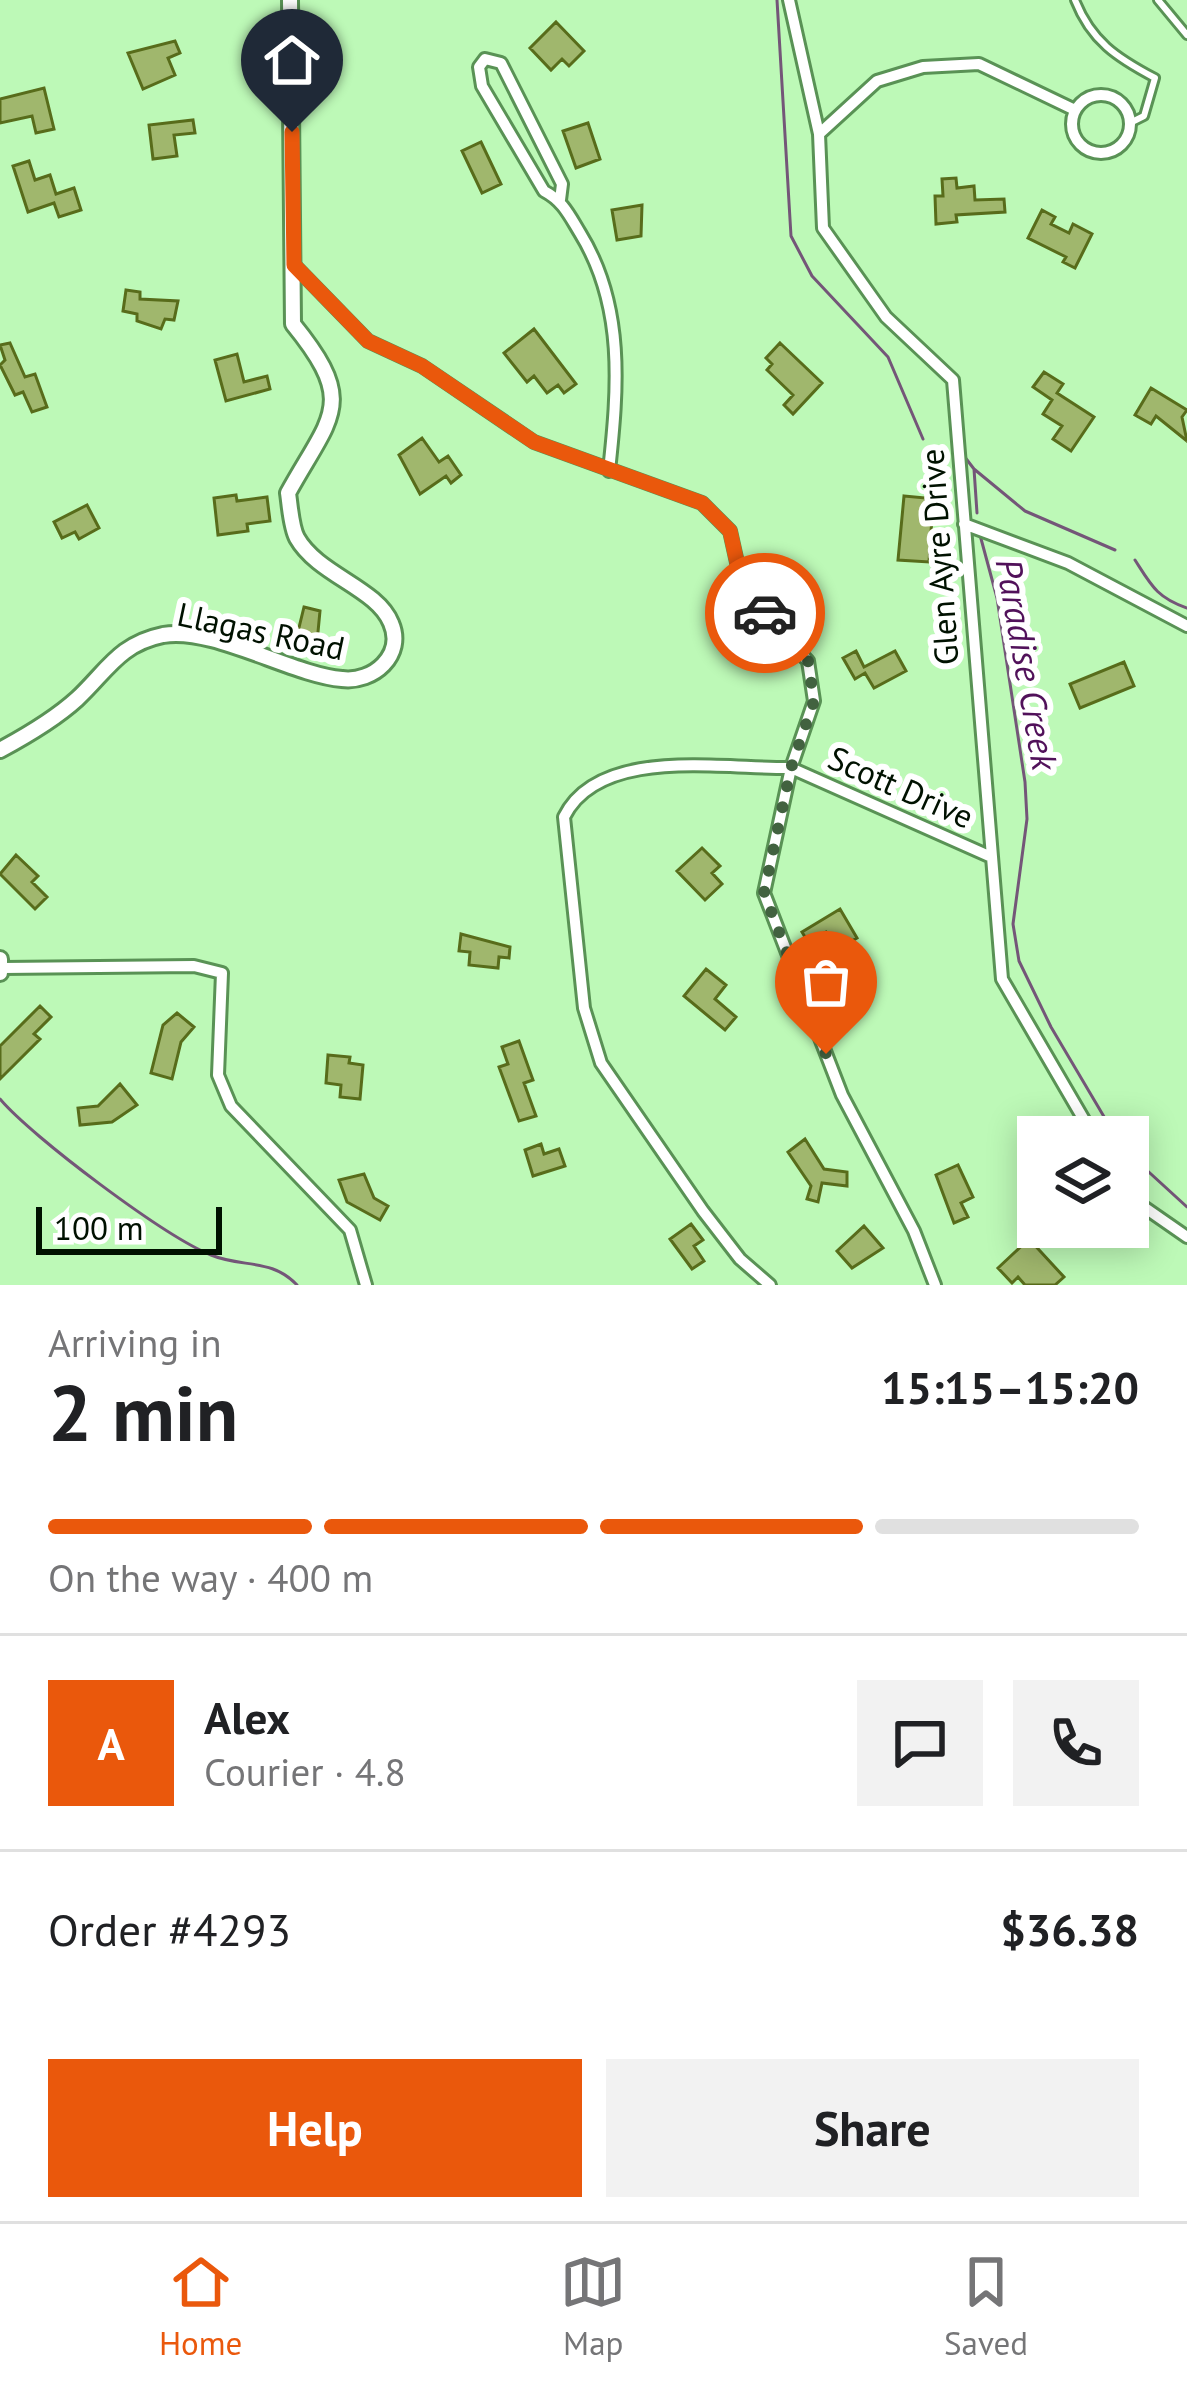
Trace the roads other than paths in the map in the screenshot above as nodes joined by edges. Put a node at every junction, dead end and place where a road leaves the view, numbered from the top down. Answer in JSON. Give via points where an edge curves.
{"nodes":[{"id":1,"x":290,"y":0,"type":"edge"},
{"id":2,"x":789,"y":0,"type":"edge"},
{"id":3,"x":1076,"y":0,"type":"edge"},
{"id":4,"x":1158,"y":0,"type":"edge"},
{"id":5,"x":1187,"y":34,"type":"edge"},
{"id":6,"x":1075,"y":110,"type":"junction"},
{"id":7,"x":1130,"y":123,"type":"junction"},
{"id":8,"x":819,"y":134,"type":"junction"},
{"id":9,"x":560,"y":200,"type":"junction"},
{"id":10,"x":294,"y":265,"type":"junction"},
{"id":11,"x":609,"y":471,"type":"junction"},
{"id":12,"x":964,"y":524,"type":"junction"},
{"id":13,"x":1187,"y":626,"type":"edge"},
{"id":14,"x":0,"y":750,"type":"edge"},
{"id":15,"x":791,"y":768,"type":"junction"},
{"id":16,"x":989,"y":856,"type":"junction"},
{"id":17,"x":1,"y":967,"type":"edge"},
{"id":18,"x":1082,"y":1116,"type":"edge"},
{"id":19,"x":1149,"y":1211,"type":"edge"},
{"id":20,"x":1187,"y":1237,"type":"edge"},
{"id":21,"x":366,"y":1285,"type":"edge"},
{"id":22,"x":770,"y":1285,"type":"edge"},
{"id":23,"x":935,"y":1285,"type":"edge"}],
"edges":[{"from":1,"to":10,"type":"street","name":"Llagas Road"},
{"from":2,"to":8,"type":"street","name":"Glen Ayre Drive"},
{"from":3,"to":7,"type":"lane","via":[[1085,25],[1114,56],[1155,78],[1144,116]]},
{"from":4,"to":5,"type":"lane"},
{"from":6,"to":7,"type":"street","via":[[1104,95],[1124,106]]},
{"from":6,"to":7,"type":"street","via":[[1078,143],[1098,153],[1120,147]]},
{"from":6,"to":8,"type":"street","via":[[979,64],[923,68],[877,80]]},
{"from":8,"to":12,"type":"street","name":"Glen Ayre Drive","via":[[823,228],[886,317],[952,380]]},
{"from":9,"to":9,"type":"street","via":[[562,184],[501,63],[485,59],[482,86],[544,191]]},
{"from":9,"to":11,"type":"street","via":[[600,265],[614,322]]},
{"from":10,"to":11,"type":"street","via":[[368,341],[422,366],[534,442]]},
{"from":10,"to":14,"type":"street","name":"Llagas Road","via":[[293,324],[334,390],[331,424],[288,493],[296,537],[339,581],[382,605],[394,628],[392,656],[373,676],[342,680],[166,634],[116,652],[77,698]]},
{"from":11,"to":15,"type":"street","via":[[702,503],[730,531],[744,594],[808,661],[814,701]]},
{"from":12,"to":13,"type":"street","via":[[1068,563]]},
{"from":12,"to":16,"type":"street","name":"Glen Ayre Drive"},
{"from":15,"to":16,"type":"street","name":"Scott Drive"},
{"from":15,"to":22,"type":"street","via":[[618,770],[580,790],[564,817],[584,1008],[602,1063],[703,1211]]},
{"from":15,"to":23,"type":"street","via":[[764,893],[842,1095]]},
{"from":16,"to":18,"type":"street","name":"Glen Ayre Drive","via":[[1002,980]]},
{"from":17,"to":21,"type":"street","via":[[194,966],[222,973],[218,1075],[231,1106],[350,1230]]},
{"from":19,"to":20,"type":"street"}]}
